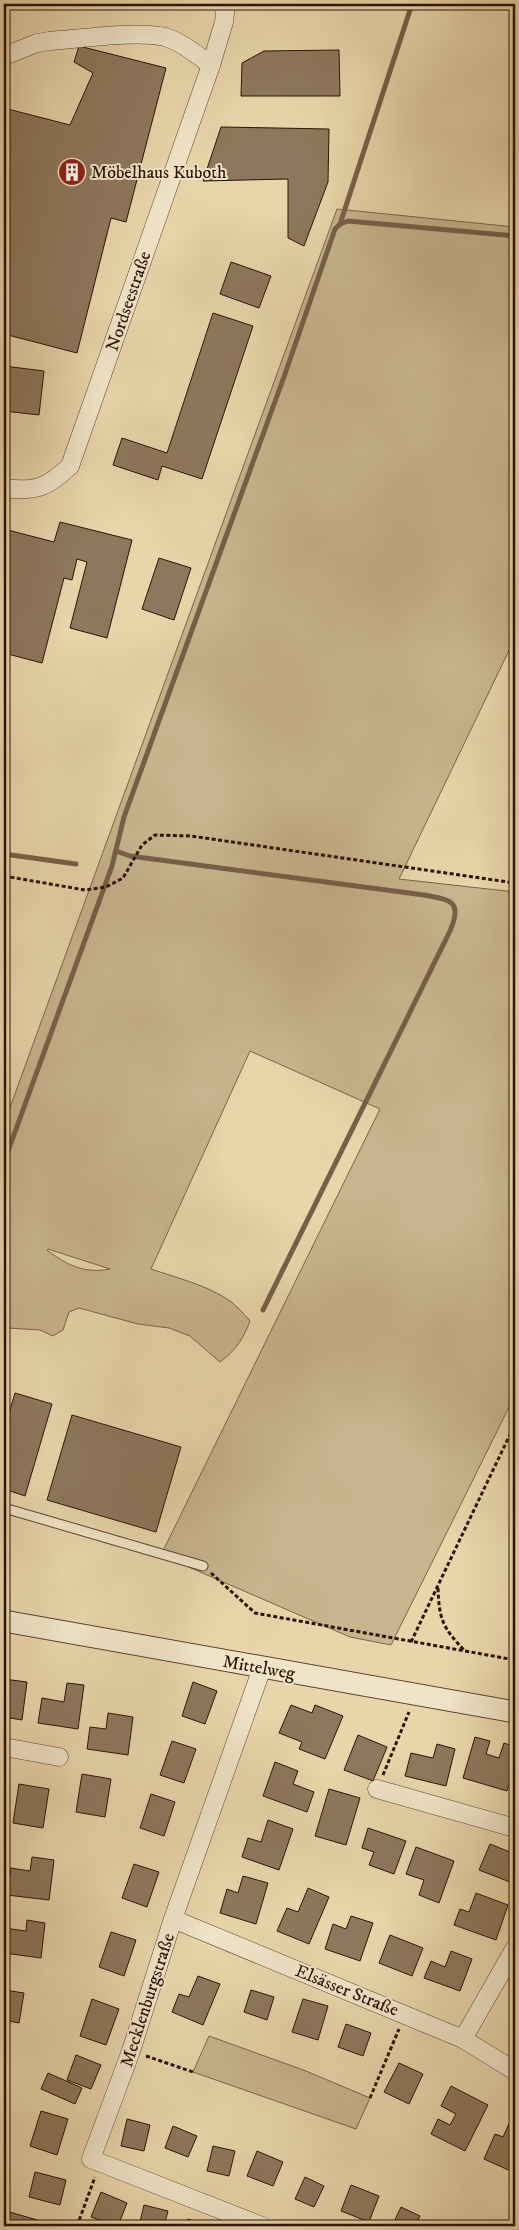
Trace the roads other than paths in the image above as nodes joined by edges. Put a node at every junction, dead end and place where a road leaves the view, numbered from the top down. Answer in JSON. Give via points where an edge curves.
{"nodes":[{"id":1,"x":226,"y":4,"type":"edge"},
{"id":2,"x":7,"y":55,"type":"dead end"},
{"id":3,"x":211,"y":65,"type":"junction"},
{"id":4,"x":4,"y":488,"type":"edge"},
{"id":5,"x":4,"y":1508,"type":"edge"},
{"id":6,"x":203,"y":1566,"type":"road end"},
{"id":7,"x":4,"y":1621,"type":"edge"},
{"id":8,"x":262,"y":1668,"type":"junction"},
{"id":9,"x":515,"y":1712,"type":"edge"},
{"id":10,"x":4,"y":1747,"type":"edge"},
{"id":11,"x":59,"y":1757,"type":"dead end"},
{"id":12,"x":377,"y":1789,"type":"road end"},
{"id":13,"x":515,"y":1828,"type":"edge"},
{"id":14,"x":173,"y":1919,"type":"junction"},
{"id":15,"x":515,"y":1948,"type":"edge"},
{"id":16,"x":463,"y":2039,"type":"junction"},
{"id":17,"x":515,"y":2071,"type":"edge"},
{"id":18,"x":262,"y":2226,"type":"edge"}],
"edges":[{"from":1,"to":3,"type":"street","name":"Nordseestraße"},
{"from":2,"to":3,"type":"street","via":[[49,40],[147,34],[166,37]]},
{"from":3,"to":4,"type":"street","name":"Nordseestraße","via":[[70,466],[53,483],[35,490]]},
{"from":5,"to":6,"type":"lane"},
{"from":7,"to":8,"type":"street","name":"Mittelweg"},
{"from":8,"to":9,"type":"street","name":"Mittelweg"},
{"from":8,"to":14,"type":"street","name":"Mecklenburgstraße"},
{"from":10,"to":11,"type":"street"},
{"from":12,"to":13,"type":"street"},
{"from":14,"to":16,"type":"street","name":"Elsässer Straße"},
{"from":14,"to":18,"type":"street","name":"Mecklenburgstraße","via":[[131,2051],[91,2159]]},
{"from":15,"to":16,"type":"street"},
{"from":16,"to":17,"type":"street","name":"Elsässer Straße"}]}
